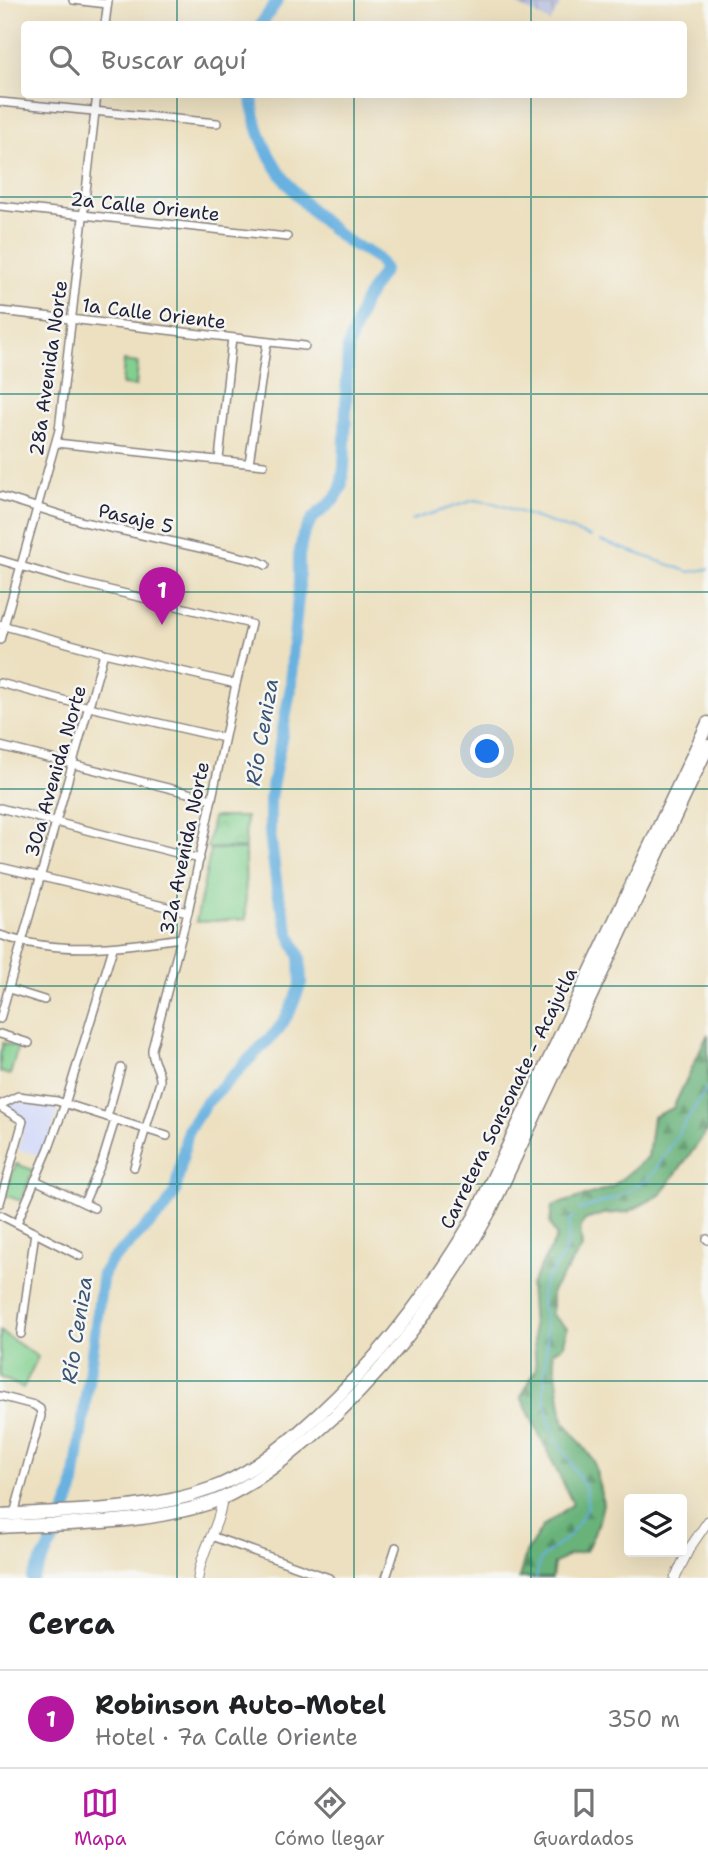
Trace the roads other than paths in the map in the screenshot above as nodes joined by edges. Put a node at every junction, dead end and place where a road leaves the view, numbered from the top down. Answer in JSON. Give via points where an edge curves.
{"nodes":[{"id":1,"x":73,"y":0,"type":"edge"},
{"id":2,"x":107,"y":2,"type":"edge"},
{"id":3,"x":105,"y":21,"type":"edge"},
{"id":4,"x":97,"y":98,"type":"edge"},
{"id":5,"x":0,"y":102,"type":"edge"},
{"id":6,"x":95,"y":113,"type":"junction"},
{"id":7,"x":217,"y":123,"type":"dead end"},
{"id":8,"x":0,"y":206,"type":"edge"},
{"id":9,"x":83,"y":216,"type":"junction"},
{"id":10,"x":287,"y":237,"type":"dead end"},
{"id":11,"x":0,"y":311,"type":"edge"},
{"id":12,"x":72,"y":319,"type":"junction"},
{"id":13,"x":232,"y":338,"type":"junction"},
{"id":14,"x":267,"y":342,"type":"junction"},
{"id":15,"x":305,"y":346,"type":"dead end"},
{"id":16,"x":56,"y":443,"type":"junction"},
{"id":17,"x":219,"y":459,"type":"junction"},
{"id":18,"x":249,"y":463,"type":"junction"},
{"id":19,"x":264,"y":465,"type":"dead end"},
{"id":20,"x":0,"y":496,"type":"edge"},
{"id":21,"x":38,"y":507,"type":"junction"},
{"id":22,"x":0,"y":560,"type":"edge"},
{"id":23,"x":266,"y":565,"type":"dead end"},
{"id":24,"x":21,"y":566,"type":"junction"},
{"id":25,"x":2,"y":625,"type":"edge"},
{"id":26,"x":0,"y":640,"type":"edge"},
{"id":27,"x":104,"y":653,"type":"junction"},
{"id":28,"x":0,"y":683,"type":"edge"},
{"id":29,"x":236,"y":684,"type":"junction"},
{"id":30,"x":89,"y":707,"type":"junction"},
{"id":31,"x":708,"y":723,"type":"edge"},
{"id":32,"x":224,"y":738,"type":"junction"},
{"id":33,"x":0,"y":746,"type":"edge"},
{"id":34,"x":708,"y":746,"type":"edge"},
{"id":35,"x":72,"y":765,"type":"junction"},
{"id":36,"x":212,"y":799,"type":"junction"},
{"id":37,"x":0,"y":808,"type":"edge"},
{"id":38,"x":56,"y":823,"type":"junction"},
{"id":39,"x":200,"y":859,"type":"junction"},
{"id":40,"x":0,"y":867,"type":"edge"},
{"id":41,"x":41,"y":877,"type":"junction"},
{"id":42,"x":188,"y":912,"type":"junction"},
{"id":43,"x":0,"y":935,"type":"edge"},
{"id":44,"x":181,"y":938,"type":"junction"},
{"id":45,"x":22,"y":943,"type":"junction"},
{"id":46,"x":113,"y":948,"type":"junction"},
{"id":47,"x":9,"y":989,"type":"junction"},
{"id":48,"x":44,"y":1000,"type":"dead end"},
{"id":49,"x":0,"y":1019,"type":"edge"},
{"id":50,"x":0,"y":1034,"type":"edge"},
{"id":51,"x":29,"y":1042,"type":"dead end"},
{"id":52,"x":121,"y":1068,"type":"dead end"},
{"id":53,"x":65,"y":1104,"type":"junction"},
{"id":54,"x":0,"y":1106,"type":"edge"},
{"id":55,"x":111,"y":1119,"type":"junction"},
{"id":56,"x":146,"y":1129,"type":"junction"},
{"id":57,"x":167,"y":1136,"type":"dead end"},
{"id":58,"x":134,"y":1167,"type":"dead end"},
{"id":59,"x":35,"y":1180,"type":"junction"},
{"id":60,"x":0,"y":1203,"type":"edge"},
{"id":61,"x":84,"y":1203,"type":"junction"},
{"id":62,"x":94,"y":1208,"type":"dead end"},
{"id":63,"x":0,"y":1215,"type":"edge"},
{"id":64,"x":17,"y":1223,"type":"junction"},
{"id":65,"x":35,"y":1232,"type":"junction"},
{"id":66,"x":80,"y":1256,"type":"dead end"},
{"id":67,"x":21,"y":1334,"type":"dead end"},
{"id":68,"x":1,"y":1399,"type":"edge"},
{"id":69,"x":222,"y":1498,"type":"junction"},
{"id":70,"x":14,"y":1514,"type":"junction"},
{"id":71,"x":0,"y":1515,"type":"edge"},
{"id":72,"x":83,"y":1516,"type":"junction"},
{"id":73,"x":48,"y":1518,"type":"junction"},
{"id":74,"x":708,"y":1521,"type":"edge"},
{"id":75,"x":0,"y":1527,"type":"edge"},
{"id":76,"x":211,"y":1536,"type":"junction"},
{"id":77,"x":396,"y":1547,"type":"dead end"},
{"id":78,"x":198,"y":1578,"type":"edge"},
{"id":79,"x":329,"y":1578,"type":"edge"},
{"id":80,"x":386,"y":1578,"type":"edge"},
{"id":81,"x":675,"y":1578,"type":"edge"}],
"edges":[{"from":1,"to":2,"type":"street"},
{"from":2,"to":3,"type":"street"},
{"from":4,"to":6,"type":"street","name":"28a Avenida Norte"},
{"from":5,"to":6,"type":"street"},
{"from":6,"to":7,"type":"street"},
{"from":6,"to":9,"type":"street","name":"28a Avenida Norte"},
{"from":8,"to":9,"type":"street","name":"2a Calle Oriente"},
{"from":9,"to":10,"type":"street","name":"2a Calle Oriente"},
{"from":9,"to":12,"type":"street","name":"28a Avenida Norte"},
{"from":11,"to":12,"type":"street","name":"1a Calle Oriente"},
{"from":12,"to":13,"type":"street","name":"1a Calle Oriente"},
{"from":12,"to":16,"type":"street","name":"28a Avenida Norte"},
{"from":13,"to":14,"type":"street","name":"1a Calle Oriente"},
{"from":13,"to":17,"type":"street"},
{"from":14,"to":15,"type":"street","name":"1a Calle Oriente"},
{"from":14,"to":18,"type":"street"},
{"from":16,"to":17,"type":"street"},
{"from":16,"to":21,"type":"street","name":"28a Avenida Norte"},
{"from":17,"to":18,"type":"street"},
{"from":18,"to":19,"type":"street"},
{"from":20,"to":21,"type":"street","name":"Pasaje 5"},
{"from":21,"to":23,"type":"street","name":"Pasaje 5"},
{"from":21,"to":24,"type":"street","name":"28a Avenida Norte"},
{"from":22,"to":24,"type":"street"},
{"from":24,"to":25,"type":"street","name":"28a Avenida Norte"},
{"from":24,"to":29,"type":"street","name":"32a Avenida Norte","via":[[251,624]]},
{"from":25,"to":26,"type":"street","name":"28a Avenida Norte"},
{"from":25,"to":27,"type":"street"},
{"from":27,"to":29,"type":"street"},
{"from":27,"to":30,"type":"street","name":"30a Avenida Norte"},
{"from":28,"to":30,"type":"street"},
{"from":29,"to":32,"type":"street","name":"32a Avenida Norte"},
{"from":30,"to":32,"type":"street"},
{"from":30,"to":35,"type":"street","name":"30a Avenida Norte"},
{"from":31,"to":72,"type":"highway","name":"Carretera Sonsonate - Acajutla","via":[[475,1216],[436,1281],[397,1332],[308,1424],[237,1476],[179,1498]]},
{"from":32,"to":36,"type":"street","name":"32a Avenida Norte"},
{"from":33,"to":35,"type":"street"},
{"from":34,"to":69,"type":"highway","name":"Carretera Sonsonate - Acajutla","via":[[467,1252],[381,1367],[325,1425],[262,1476]]},
{"from":35,"to":36,"type":"street"},
{"from":35,"to":38,"type":"street","name":"30a Avenida Norte"},
{"from":36,"to":39,"type":"street","name":"32a Avenida Norte"},
{"from":37,"to":38,"type":"street"},
{"from":38,"to":39,"type":"street"},
{"from":38,"to":41,"type":"street","name":"30a Avenida Norte"},
{"from":39,"to":42,"type":"street","name":"32a Avenida Norte"},
{"from":40,"to":41,"type":"street"},
{"from":41,"to":42,"type":"street"},
{"from":41,"to":45,"type":"street","name":"30a Avenida Norte"},
{"from":42,"to":44,"type":"street","name":"32a Avenida Norte"},
{"from":43,"to":45,"type":"street"},
{"from":44,"to":46,"type":"street"},
{"from":44,"to":56,"type":"street","name":"32a Avenida Norte","via":[[152,1049],[161,1077]]},
{"from":45,"to":46,"type":"street"},
{"from":45,"to":47,"type":"street","name":"30a Avenida Norte"},
{"from":46,"to":53,"type":"street"},
{"from":47,"to":48,"type":"street"},
{"from":47,"to":49,"type":"street","name":"30a Avenida Norte"},
{"from":50,"to":51,"type":"street"},
{"from":52,"to":55,"type":"street"},
{"from":53,"to":54,"type":"street","via":[[18,1096]]},
{"from":53,"to":55,"type":"street"},
{"from":53,"to":59,"type":"street"},
{"from":54,"to":60,"type":"street","via":[[23,1121]]},
{"from":55,"to":56,"type":"street"},
{"from":55,"to":61,"type":"street","via":[[102,1162]]},
{"from":56,"to":57,"type":"street"},
{"from":56,"to":58,"type":"street"},
{"from":59,"to":61,"type":"street"},
{"from":59,"to":64,"type":"street"},
{"from":61,"to":62,"type":"street"},
{"from":63,"to":64,"type":"street"},
{"from":64,"to":65,"type":"street"},
{"from":65,"to":66,"type":"street"},
{"from":65,"to":67,"type":"street"},
{"from":68,"to":70,"type":"street","via":[[34,1405],[41,1416]]},
{"from":69,"to":72,"type":"highway","name":"Carretera Sonsonate - Acajutla","via":[[164,1514]]},
{"from":69,"to":76,"type":"street"},
{"from":70,"to":71,"type":"highway","name":"Carretera Sonsonate - Acajutla"},
{"from":70,"to":73,"type":"highway","name":"Carretera Sonsonate - Acajutla"},
{"from":72,"to":73,"type":"highway","name":"Carretera Sonsonate - Acajutla"},
{"from":73,"to":75,"type":"highway","name":"Carretera Sonsonate - Acajutla"},
{"from":74,"to":81,"type":"street"},
{"from":76,"to":78,"type":"street"},
{"from":76,"to":79,"type":"street"},
{"from":77,"to":80,"type":"street"}]}
